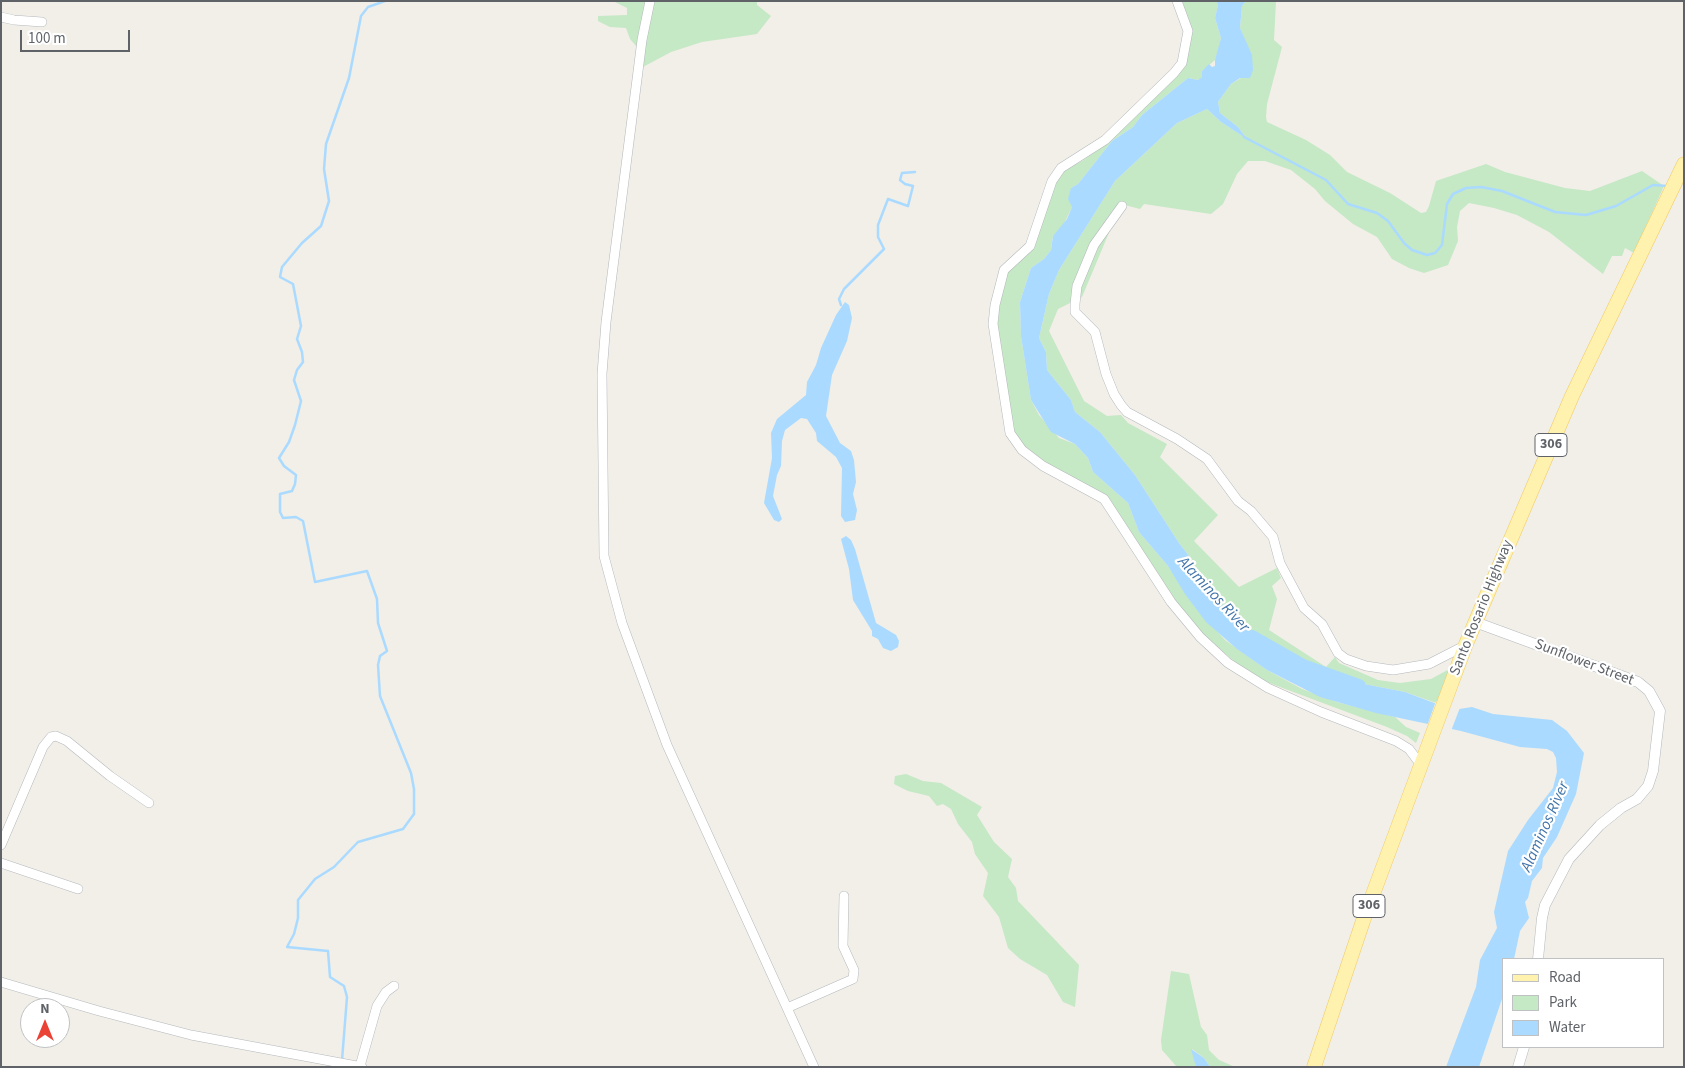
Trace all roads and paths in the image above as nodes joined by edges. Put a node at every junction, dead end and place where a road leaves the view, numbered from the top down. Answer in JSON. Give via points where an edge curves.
{"nodes":[{"id":1,"x":650,"y":1,"type":"edge"},
{"id":2,"x":1176,"y":1,"type":"edge"},
{"id":3,"x":1,"y":17,"type":"edge"},
{"id":4,"x":42,"y":22,"type":"dead end"},
{"id":5,"x":1681,"y":169,"type":"edge"},
{"id":6,"x":1122,"y":206,"type":"dead end"},
{"id":7,"x":1475,"y":622,"type":"junction"},
{"id":8,"x":1466,"y":644,"type":"junction"},
{"id":9,"x":1421,"y":766,"type":"junction"},
{"id":10,"x":150,"y":803,"type":"dead end"},
{"id":11,"x":1,"y":845,"type":"edge"},
{"id":12,"x":1,"y":863,"type":"edge"},
{"id":13,"x":78,"y":889,"type":"dead end"},
{"id":14,"x":844,"y":896,"type":"dead end"},
{"id":15,"x":1538,"y":958,"type":"edge"},
{"id":16,"x":1,"y":982,"type":"edge"},
{"id":17,"x":394,"y":986,"type":"dead end"},
{"id":18,"x":787,"y":1008,"type":"junction"},
{"id":19,"x":1524,"y":1048,"type":"edge"},
{"id":20,"x":361,"y":1067,"type":"edge"},
{"id":21,"x":814,"y":1067,"type":"edge"},
{"id":22,"x":1314,"y":1067,"type":"edge"},
{"id":23,"x":1518,"y":1067,"type":"edge"}],
"edges":[{"from":1,"to":18,"type":"street","via":[[606,322],[602,374],[604,556],[622,623],[666,745]]},
{"from":2,"to":9,"type":"street","via":[[1188,32],[1182,63],[1105,140],[1061,168],[1052,181],[1030,246],[1004,270],[993,324],[1010,433],[1022,450],[1044,466],[1104,499],[1171,602],[1200,637],[1228,663],[1268,688],[1396,741],[1409,749]]},
{"from":3,"to":4,"type":"street"},
{"from":5,"to":7,"type":"main road","name":"Santo Rosario Highway","number":"306","via":[[1572,396]]},
{"from":6,"to":8,"type":"street","via":[[1094,245],[1077,286],[1075,304],[1075,312],[1095,332],[1106,374],[1121,405],[1127,412],[1177,439],[1207,460],[1238,501],[1273,537],[1280,562],[1304,608],[1322,624],[1338,653],[1346,659],[1394,670],[1429,664]]},
{"from":7,"to":8,"type":"main road","name":"Santo Rosario Highway","number":"306"},
{"from":7,"to":15,"type":"street","name":"Sunflower Street","via":[[1638,682],[1649,691],[1660,711],[1653,771],[1648,786],[1638,799],[1600,825],[1569,859],[1545,905]]},
{"from":8,"to":9,"type":"main road","name":"Santo Rosario Highway","number":"306"},
{"from":9,"to":22,"type":"main road","name":"Santo Rosario Highway","number":"306","via":[[1363,921]]},
{"from":10,"to":11,"type":"street","via":[[67,741],[51,737],[43,746]]},
{"from":12,"to":13,"type":"street"},
{"from":14,"to":18,"type":"street","via":[[843,946],[854,970],[853,979]]},
{"from":16,"to":20,"type":"street","via":[[191,1034]]},
{"from":17,"to":20,"type":"street","via":[[377,1006]]},
{"from":18,"to":21,"type":"street"},
{"from":19,"to":23,"type":"street"}]}
